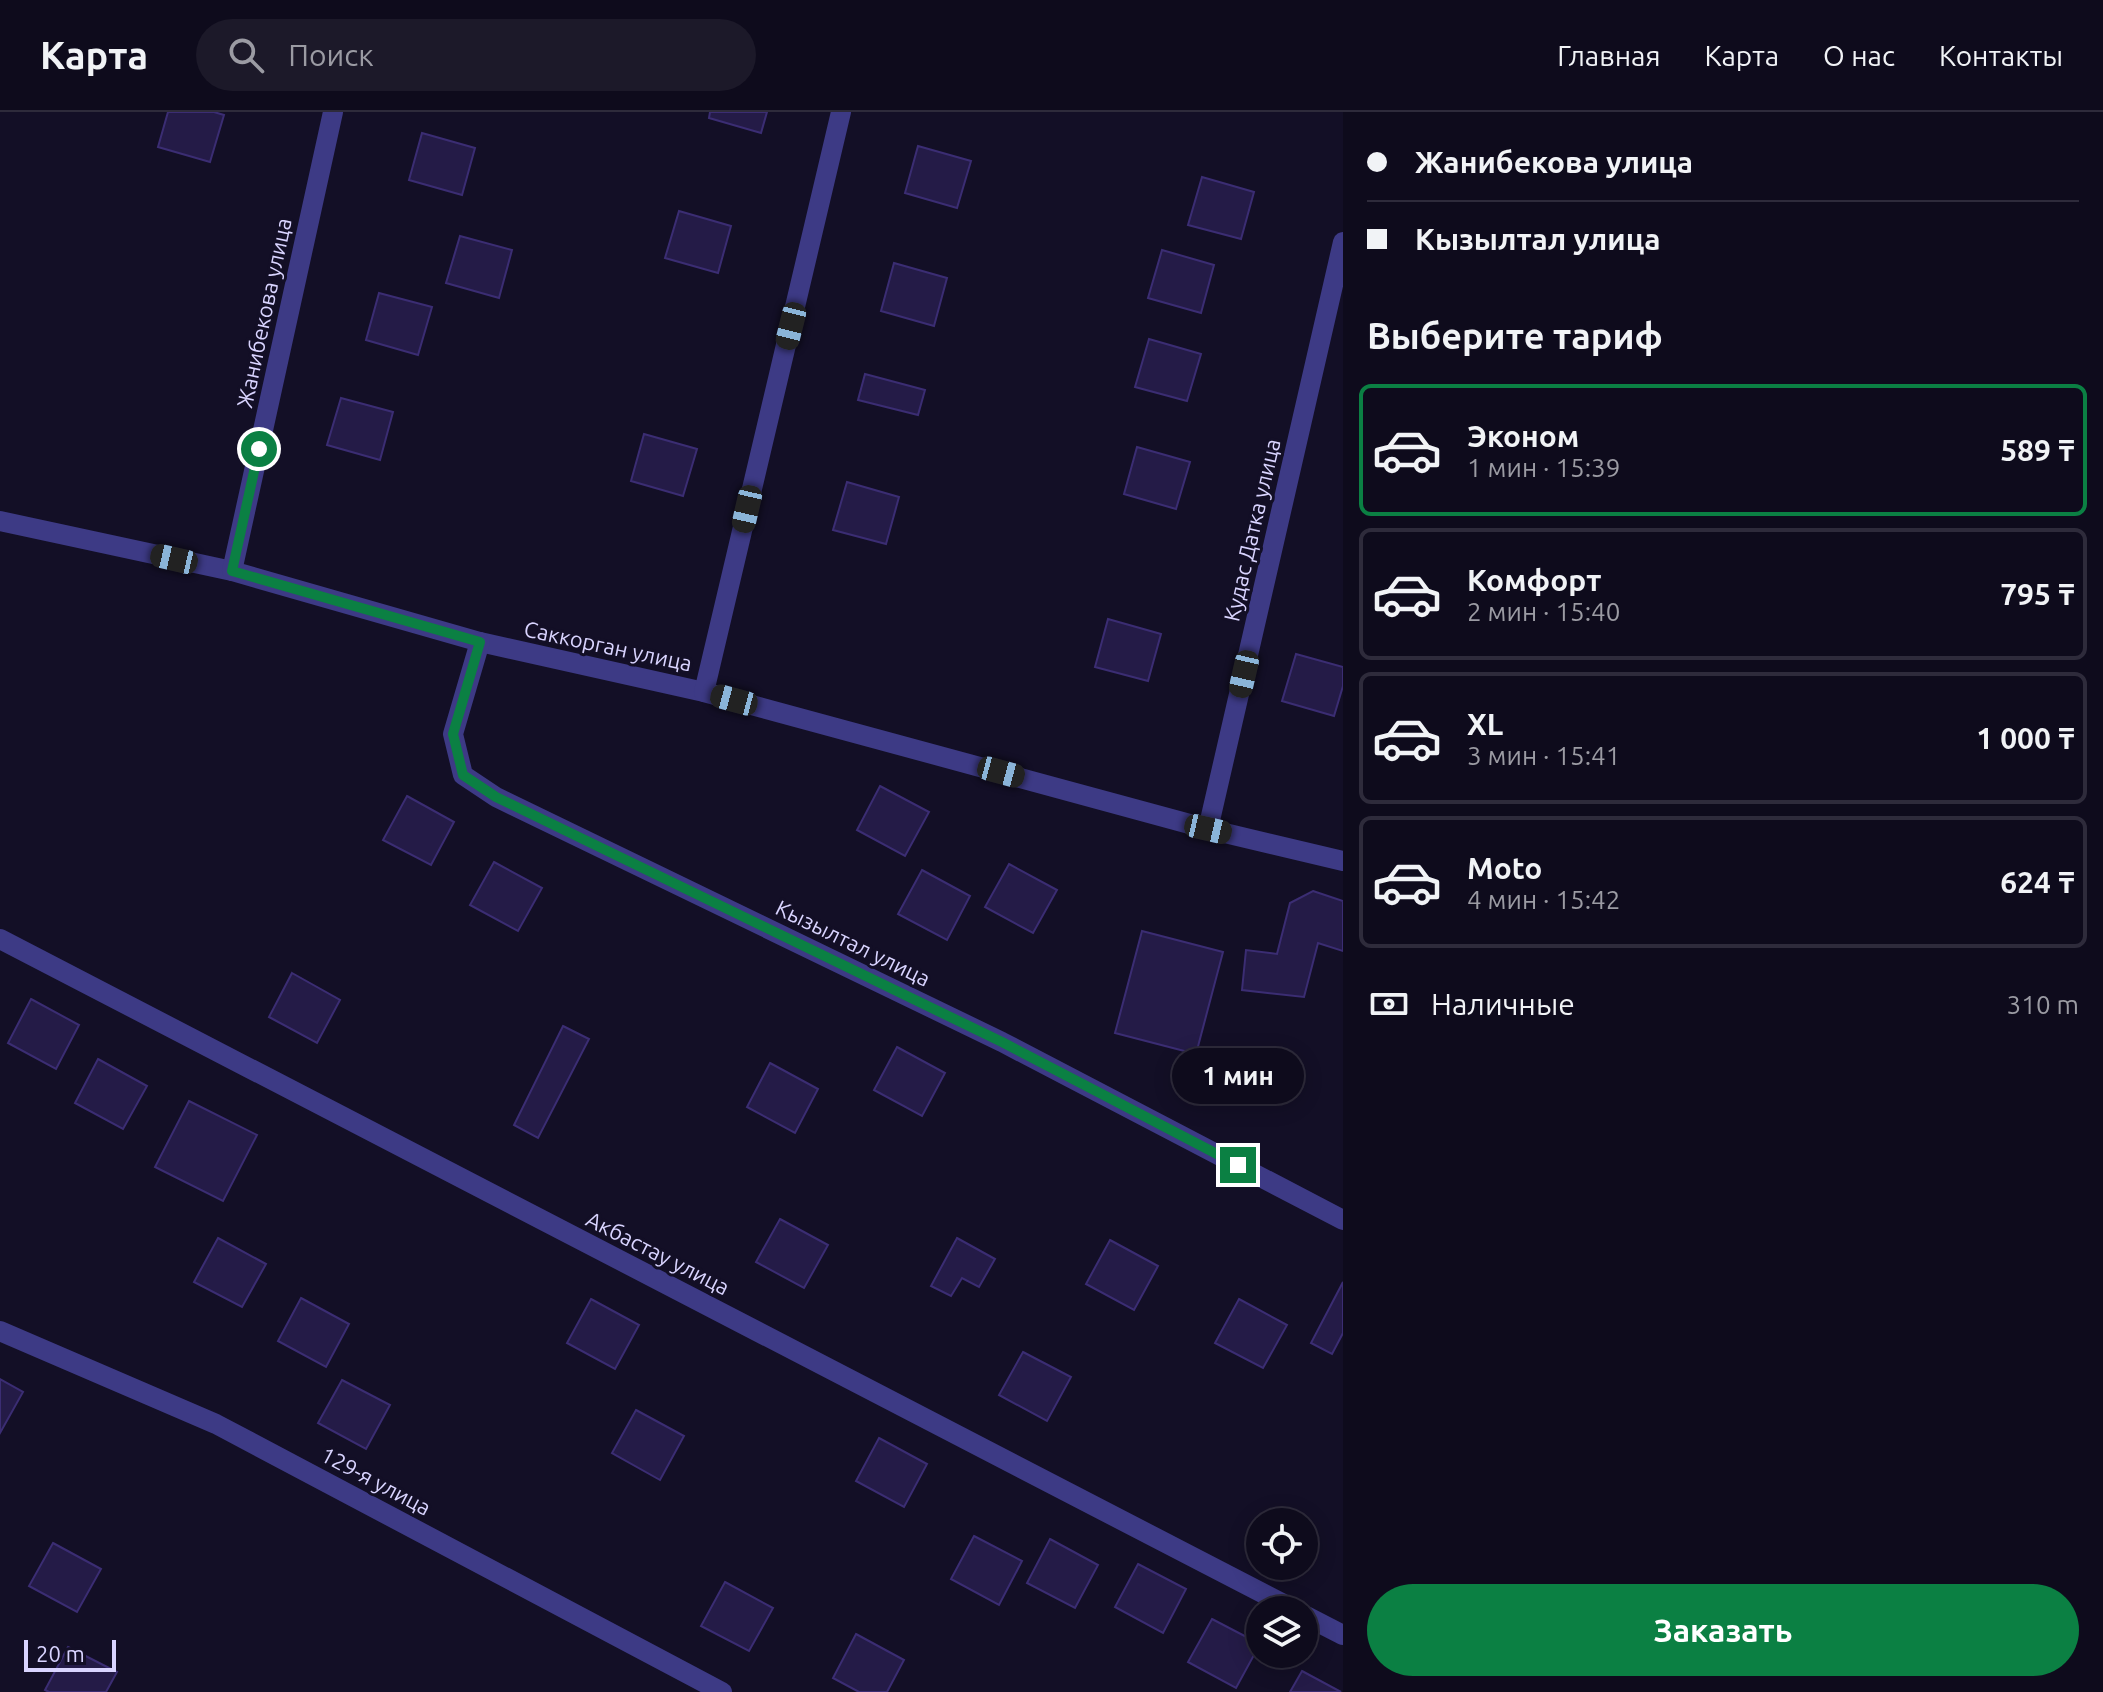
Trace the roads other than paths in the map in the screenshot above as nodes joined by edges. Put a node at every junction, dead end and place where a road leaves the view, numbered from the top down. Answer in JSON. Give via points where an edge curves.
{"nodes":[{"id":1,"x":333,"y":112,"type":"edge"},
{"id":2,"x":841,"y":112,"type":"edge"},
{"id":3,"x":1343,"y":242,"type":"edge"},
{"id":4,"x":0,"y":521,"type":"edge"},
{"id":5,"x":232,"y":571,"type":"junction"},
{"id":6,"x":480,"y":642,"type":"junction"},
{"id":7,"x":704,"y":692,"type":"junction"},
{"id":8,"x":1208,"y":829,"type":"junction"},
{"id":9,"x":1343,"y":861,"type":"edge"},
{"id":10,"x":0,"y":939,"type":"edge"},
{"id":11,"x":1343,"y":1220,"type":"edge"},
{"id":12,"x":0,"y":1331,"type":"edge"},
{"id":13,"x":1268,"y":1596,"type":"edge"},
{"id":14,"x":1318,"y":1622,"type":"edge"},
{"id":15,"x":1343,"y":1635,"type":"edge"},
{"id":16,"x":722,"y":1692,"type":"edge"}],
"edges":[{"from":1,"to":5,"type":"street","name":"Жанибекова улица"},
{"from":2,"to":7,"type":"street"},
{"from":3,"to":8,"type":"street","name":"Кудас Датка улица"},
{"from":4,"to":5,"type":"street","name":"Саккорган улица"},
{"from":5,"to":6,"type":"street","name":"Саккорган улица"},
{"from":6,"to":7,"type":"street","name":"Саккорган улица"},
{"from":6,"to":11,"type":"street","name":"Кызылтал улица","via":[[453,734],[463,775],[496,797],[1002,1042]]},
{"from":7,"to":8,"type":"street","name":"Саккорган улица"},
{"from":8,"to":9,"type":"street","name":"Саккорган улица"},
{"from":10,"to":13,"type":"street","name":"Акбастау улица"},
{"from":12,"to":16,"type":"street","name":"129-я улица","via":[[216,1424]]},
{"from":14,"to":15,"type":"street"}]}
